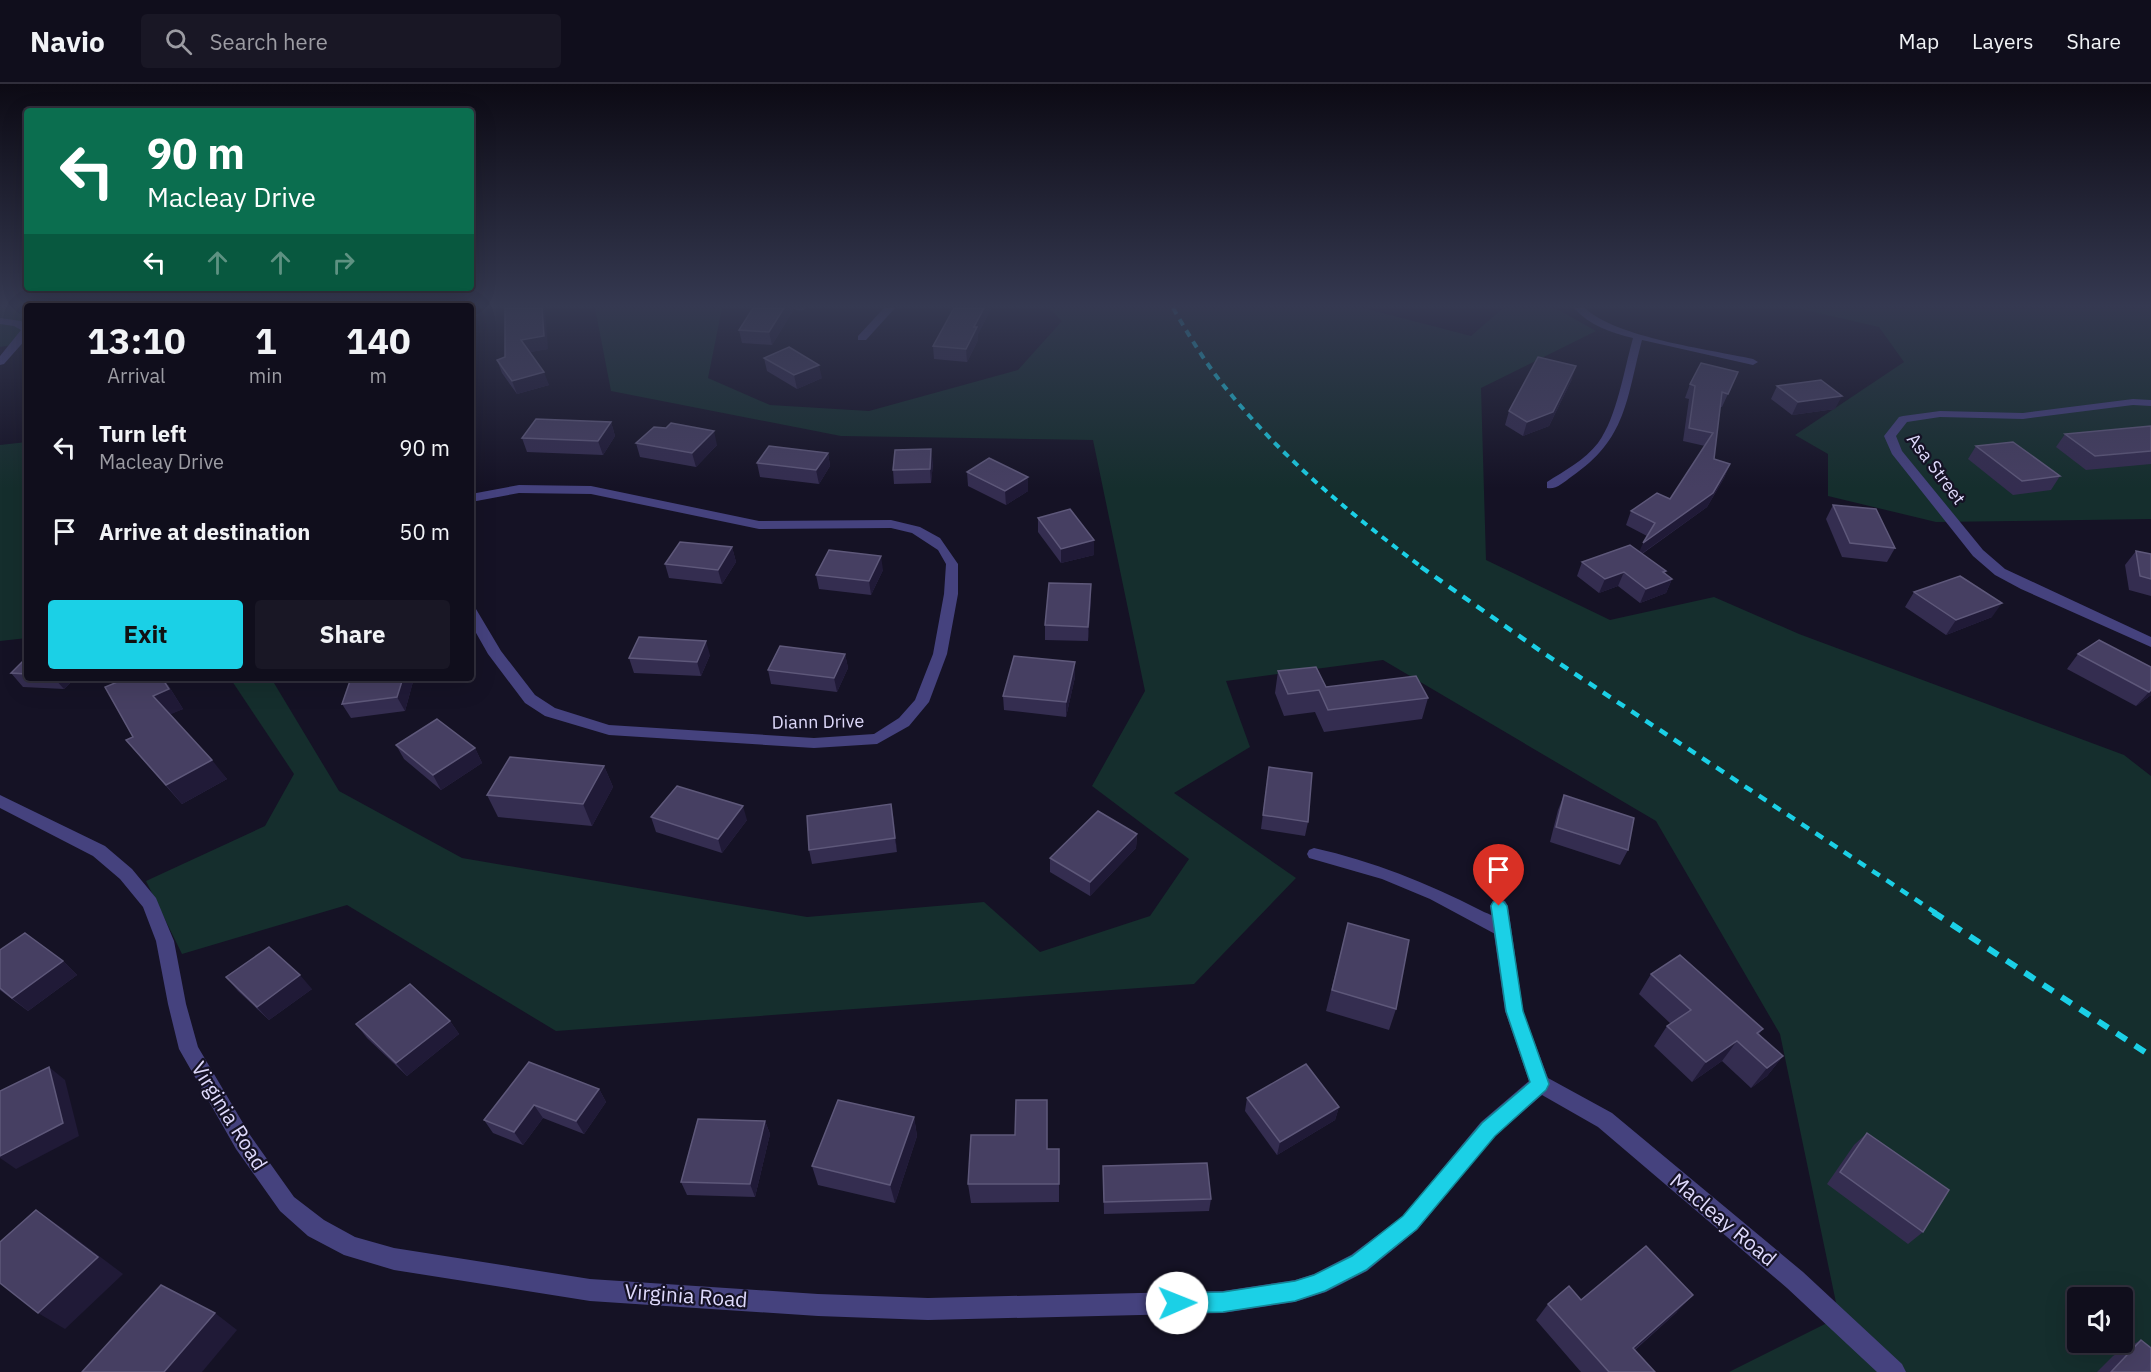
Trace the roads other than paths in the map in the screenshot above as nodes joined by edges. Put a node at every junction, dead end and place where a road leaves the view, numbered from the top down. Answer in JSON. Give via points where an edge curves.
{"nodes":[{"id":1,"x":1629,"y":368,"type":"edge"},
{"id":2,"x":2151,"y":403,"type":"edge"},
{"id":3,"x":1551,"y":484,"type":"dead end"},
{"id":4,"x":474,"y":497,"type":"edge"},
{"id":5,"x":474,"y":617,"type":"edge"},
{"id":6,"x":2151,"y":642,"type":"edge"},
{"id":7,"x":0,"y":801,"type":"edge"},
{"id":8,"x":1314,"y":854,"type":"dead end"},
{"id":9,"x":1499,"y":906,"type":"dead end"},
{"id":10,"x":1503,"y":930,"type":"junction"},
{"id":11,"x":1540,"y":1084,"type":"junction"},
{"id":12,"x":1894,"y":1372,"type":"edge"}],
"edges":[{"from":1,"to":3,"type":"street","via":[[1612,429],[1603,445]]},
{"from":2,"to":6,"type":"street","name":"Asa Street","via":[[2023,416],[1940,414],[1904,419],[1890,436],[1896,452],[1978,553],[2000,572]]},
{"from":4,"to":5,"type":"street","name":"Diann Drive","via":[[519,489],[591,490],[759,525],[891,524],[916,530],[936,541],[952,564],[940,654],[922,702],[904,722],[877,738],[814,743],[609,730],[550,712],[530,699],[495,654]]},
{"from":7,"to":11,"type":"street","name":"Virginia Road","via":[[99,851],[126,874],[150,903],[165,940],[189,1049],[243,1143],[287,1204],[316,1228],[352,1247],[394,1259],[590,1290],[818,1305],[906,1309],[1223,1302],[1295,1291],[1359,1263],[1410,1223],[1488,1130]]},
{"from":8,"to":10,"type":"lane","via":[[1419,888]]},
{"from":9,"to":10,"type":"street"},
{"from":10,"to":11,"type":"street","via":[[1514,1011]]},
{"from":11,"to":12,"type":"street","name":"Macleay Road","via":[[1605,1120],[1795,1280]]}]}
